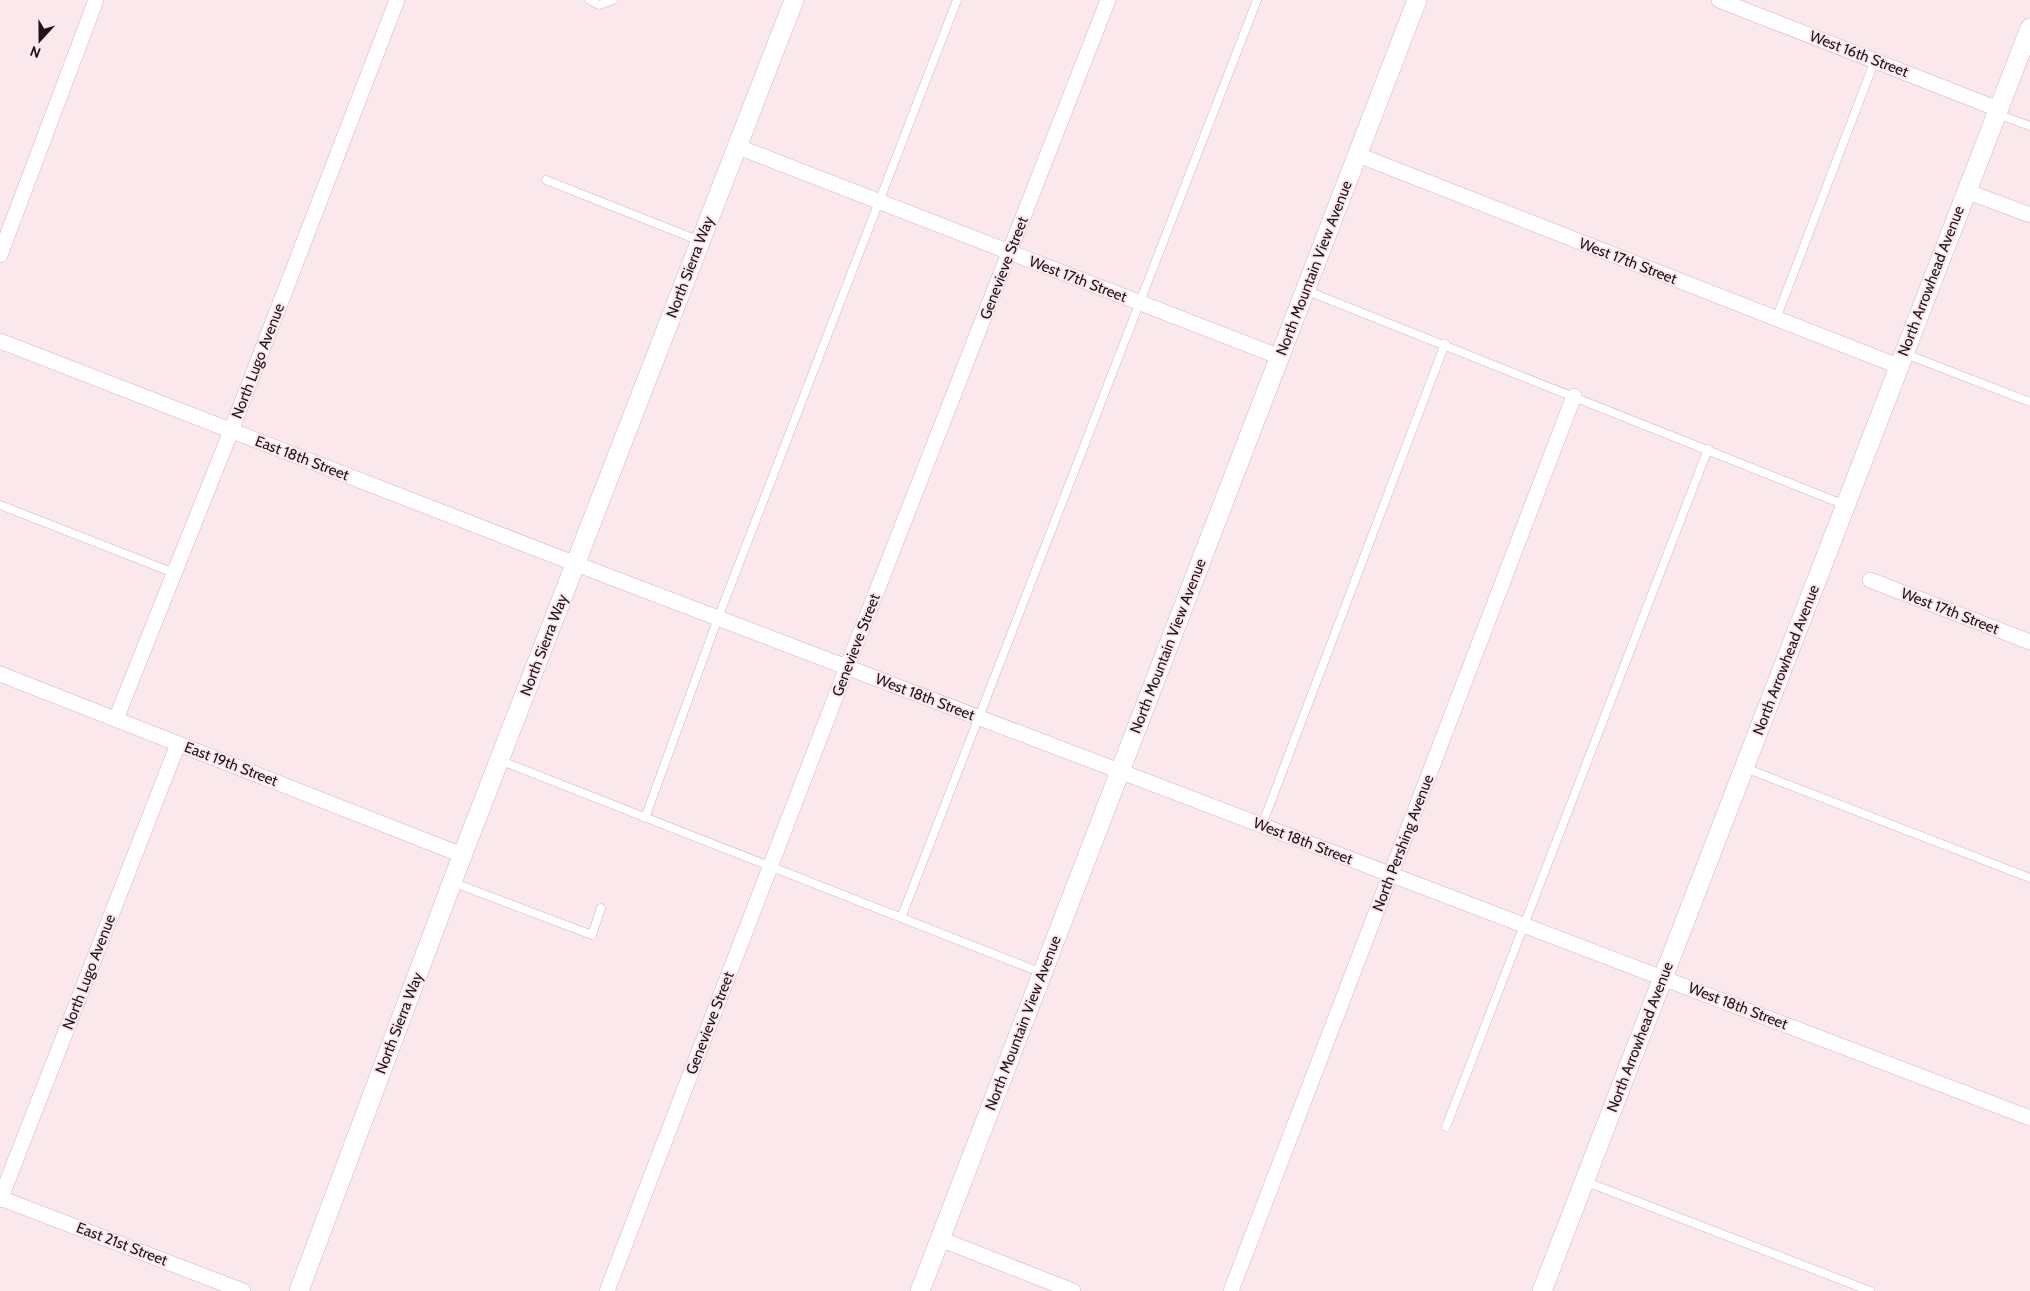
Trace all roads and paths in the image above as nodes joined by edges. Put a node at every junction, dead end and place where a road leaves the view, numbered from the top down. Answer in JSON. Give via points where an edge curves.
{"nodes":[{"id":1,"x":96,"y":0,"type":"edge"},
{"id":2,"x":397,"y":0,"type":"edge"},
{"id":3,"x":589,"y":0,"type":"edge"},
{"id":4,"x":613,"y":0,"type":"edge"},
{"id":5,"x":794,"y":0,"type":"edge"},
{"id":6,"x":957,"y":0,"type":"edge"},
{"id":7,"x":1108,"y":0,"type":"edge"},
{"id":8,"x":1257,"y":0,"type":"edge"},
{"id":9,"x":1417,"y":0,"type":"edge"},
{"id":10,"x":1719,"y":0,"type":"edge"},
{"id":11,"x":2030,"y":28,"type":"edge"},
{"id":12,"x":1875,"y":60,"type":"junction"},
{"id":13,"x":1997,"y":111,"type":"junction"},
{"id":14,"x":2030,"y":126,"type":"edge"},
{"id":15,"x":736,"y":146,"type":"junction"},
{"id":16,"x":1358,"y":155,"type":"junction"},
{"id":17,"x":546,"y":180,"type":"dead end"},
{"id":18,"x":1966,"y":191,"type":"junction"},
{"id":19,"x":878,"y":201,"type":"junction"},
{"id":20,"x":2030,"y":215,"type":"edge"},
{"id":21,"x":700,"y":241,"type":"junction"},
{"id":22,"x":1011,"y":253,"type":"junction"},
{"id":23,"x":0,"y":255,"type":"edge"},
{"id":24,"x":1305,"y":290,"type":"junction"},
{"id":25,"x":1140,"y":303,"type":"junction"},
{"id":26,"x":1776,"y":319,"type":"junction"},
{"id":27,"x":0,"y":341,"type":"edge"},
{"id":28,"x":1446,"y":344,"type":"junction"},
{"id":29,"x":1280,"y":357,"type":"junction"},
{"id":30,"x":1900,"y":360,"type":"junction"},
{"id":31,"x":1574,"y":396,"type":"junction"},
{"id":32,"x":2030,"y":402,"type":"edge"},
{"id":33,"x":231,"y":431,"type":"junction"},
{"id":34,"x":1708,"y":450,"type":"junction"},
{"id":35,"x":0,"y":505,"type":"edge"},
{"id":36,"x":1845,"y":505,"type":"junction"},
{"id":37,"x":576,"y":564,"type":"junction"},
{"id":38,"x":174,"y":573,"type":"junction"},
{"id":39,"x":1870,"y":580,"type":"dead end"},
{"id":40,"x":718,"y":618,"type":"junction"},
{"id":41,"x":2030,"y":642,"type":"edge"},
{"id":42,"x":847,"y":667,"type":"junction"},
{"id":43,"x":0,"y":674,"type":"edge"},
{"id":44,"x":978,"y":717,"type":"junction"},
{"id":45,"x":116,"y":720,"type":"junction"},
{"id":46,"x":178,"y":744,"type":"junction"},
{"id":47,"x":499,"y":760,"type":"junction"},
{"id":48,"x":1745,"y":768,"type":"junction"},
{"id":49,"x":1120,"y":772,"type":"junction"},
{"id":50,"x":645,"y":818,"type":"junction"},
{"id":51,"x":1262,"y":825,"type":"junction"},
{"id":52,"x":462,"y":855,"type":"junction"},
{"id":53,"x":770,"y":867,"type":"junction"},
{"id":54,"x":1391,"y":874,"type":"junction"},
{"id":55,"x":2030,"y":878,"type":"edge"},
{"id":56,"x":452,"y":882,"type":"junction"},
{"id":57,"x":601,"y":908,"type":"dead end"},
{"id":58,"x":901,"y":918,"type":"junction"},
{"id":59,"x":1524,"y":925,"type":"junction"},
{"id":60,"x":1042,"y":974,"type":"junction"},
{"id":61,"x":1662,"y":978,"type":"junction"},
{"id":62,"x":2030,"y":1118,"type":"edge"},
{"id":63,"x":1446,"y":1127,"type":"dead end"},
{"id":64,"x":1584,"y":1181,"type":"junction"},
{"id":65,"x":0,"y":1199,"type":"edge"},
{"id":66,"x":940,"y":1239,"type":"junction"},
{"id":67,"x":243,"y":1291,"type":"edge"},
{"id":68,"x":299,"y":1291,"type":"edge"},
{"id":69,"x":607,"y":1291,"type":"edge"},
{"id":70,"x":920,"y":1291,"type":"edge"},
{"id":71,"x":1073,"y":1291,"type":"edge"},
{"id":72,"x":1231,"y":1291,"type":"edge"},
{"id":73,"x":1542,"y":1291,"type":"edge"},
{"id":74,"x":1870,"y":1291,"type":"edge"}],
"edges":[{"from":1,"to":23,"type":"street"},
{"from":2,"to":33,"type":"street","name":"North Lugo Avenue"},
{"from":3,"to":4,"type":"lane","via":[[600,5]]},
{"from":5,"to":15,"type":"street","name":"North Sierra Way"},
{"from":6,"to":19,"type":"lane"},
{"from":7,"to":22,"type":"street","name":"Genevieve Street"},
{"from":8,"to":25,"type":"lane"},
{"from":9,"to":16,"type":"street","name":"North Mountain View Avenue"},
{"from":10,"to":12,"type":"street","name":"West 16th Street"},
{"from":11,"to":13,"type":"street","name":"North Arrowhead Avenue"},
{"from":12,"to":13,"type":"street","name":"West 16th Street"},
{"from":12,"to":26,"type":"lane"},
{"from":13,"to":14,"type":"lane"},
{"from":13,"to":18,"type":"street","name":"North Arrowhead Avenue"},
{"from":15,"to":19,"type":"street","name":"West 17th Street"},
{"from":15,"to":21,"type":"street","name":"North Sierra Way"},
{"from":16,"to":24,"type":"street","name":"North Mountain View Avenue"},
{"from":16,"to":26,"type":"street","name":"West 17th Street"},
{"from":17,"to":21,"type":"lane"},
{"from":18,"to":20,"type":"street"},
{"from":18,"to":30,"type":"street","name":"North Arrowhead Avenue"},
{"from":19,"to":22,"type":"street","name":"West 17th Street"},
{"from":19,"to":40,"type":"lane"},
{"from":21,"to":37,"type":"street","name":"North Sierra Way"},
{"from":22,"to":25,"type":"street","name":"West 17th Street"},
{"from":22,"to":42,"type":"street","name":"Genevieve Street"},
{"from":24,"to":28,"type":"lane"},
{"from":24,"to":29,"type":"street","name":"North Mountain View Avenue"},
{"from":25,"to":29,"type":"street","name":"West 17th Street"},
{"from":25,"to":44,"type":"lane"},
{"from":26,"to":30,"type":"street","name":"West 17th Street"},
{"from":27,"to":33,"type":"street","name":"East 18th Street"},
{"from":28,"to":31,"type":"lane"},
{"from":28,"to":51,"type":"lane"},
{"from":29,"to":49,"type":"street","name":"North Mountain View Avenue"},
{"from":30,"to":32,"type":"lane"},
{"from":30,"to":36,"type":"street","name":"North Arrowhead Avenue"},
{"from":31,"to":34,"type":"lane"},
{"from":31,"to":54,"type":"street","name":"North Pershing Avenue"},
{"from":33,"to":37,"type":"street","name":"East 18th Street"},
{"from":33,"to":38,"type":"street","name":"North Lugo Avenue"},
{"from":34,"to":36,"type":"lane"},
{"from":34,"to":59,"type":"lane"},
{"from":35,"to":38,"type":"lane"},
{"from":36,"to":48,"type":"street","name":"North Arrowhead Avenue"},
{"from":37,"to":40,"type":"street","name":"West 18th Street"},
{"from":37,"to":47,"type":"street","name":"North Sierra Way"},
{"from":38,"to":45,"type":"street","name":"North Lugo Avenue"},
{"from":39,"to":41,"type":"street","name":"West 17th Street"},
{"from":40,"to":42,"type":"street","name":"West 18th Street"},
{"from":40,"to":50,"type":"lane"},
{"from":42,"to":44,"type":"street","name":"West 18th Street"},
{"from":42,"to":53,"type":"street","name":"Genevieve Street"},
{"from":43,"to":45,"type":"street","name":"East 19th Street"},
{"from":44,"to":49,"type":"street","name":"West 18th Street"},
{"from":44,"to":58,"type":"lane"},
{"from":45,"to":46,"type":"street","name":"East 19th Street"},
{"from":46,"to":52,"type":"street","name":"East 19th Street"},
{"from":46,"to":65,"type":"street","name":"North Lugo Avenue"},
{"from":47,"to":50,"type":"lane"},
{"from":47,"to":52,"type":"street","name":"North Sierra Way"},
{"from":48,"to":55,"type":"lane"},
{"from":48,"to":61,"type":"street","name":"North Arrowhead Avenue"},
{"from":49,"to":51,"type":"street","name":"West 18th Street"},
{"from":49,"to":60,"type":"street","name":"North Mountain View Avenue"},
{"from":50,"to":53,"type":"lane"},
{"from":51,"to":54,"type":"street","name":"West 18th Street"},
{"from":52,"to":56,"type":"street","name":"North Sierra Way"},
{"from":53,"to":58,"type":"lane"},
{"from":53,"to":69,"type":"street","name":"Genevieve Street"},
{"from":54,"to":59,"type":"street","name":"West 18th Street"},
{"from":54,"to":72,"type":"street","name":"North Pershing Avenue"},
{"from":56,"to":57,"type":"lane","via":[[592,935]]},
{"from":56,"to":68,"type":"street","name":"North Sierra Way"},
{"from":58,"to":60,"type":"lane"},
{"from":59,"to":61,"type":"street","name":"West 18th Street"},
{"from":59,"to":63,"type":"lane"},
{"from":60,"to":66,"type":"street","name":"North Mountain View Avenue"},
{"from":61,"to":62,"type":"street","name":"West 18th Street"},
{"from":61,"to":64,"type":"street","name":"North Arrowhead Avenue"},
{"from":64,"to":73,"type":"street","name":"North Arrowhead Avenue"},
{"from":64,"to":74,"type":"lane"},
{"from":65,"to":67,"type":"street","name":"East 21st Street"},
{"from":66,"to":70,"type":"street","name":"North Mountain View Avenue"},
{"from":66,"to":71,"type":"street"}]}
